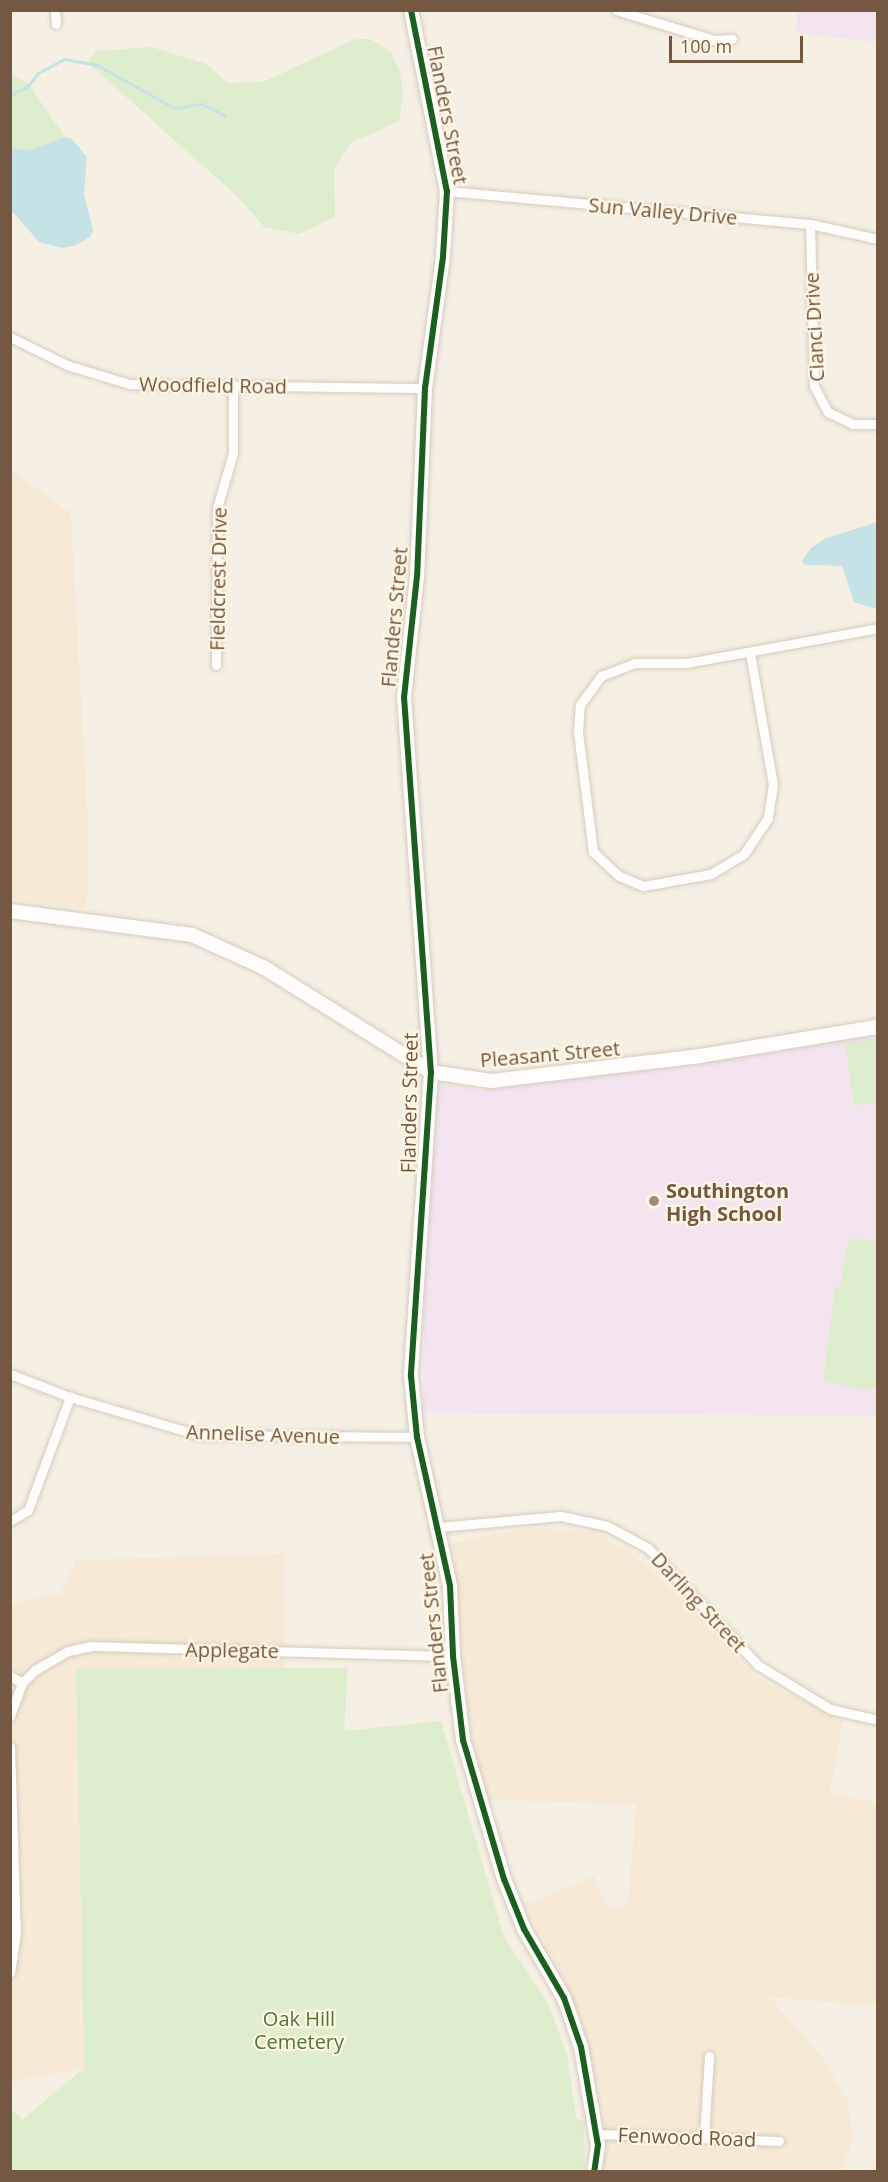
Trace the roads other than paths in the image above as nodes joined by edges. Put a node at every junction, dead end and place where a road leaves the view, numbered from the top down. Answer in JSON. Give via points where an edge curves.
{"nodes":[{"id":1,"x":55,"y":10,"type":"edge"},
{"id":2,"x":411,"y":10,"type":"edge"},
{"id":3,"x":616,"y":10,"type":"edge"},
{"id":4,"x":56,"y":24,"type":"dead end"},
{"id":5,"x":732,"y":39,"type":"dead end"},
{"id":6,"x":447,"y":191,"type":"junction"},
{"id":7,"x":810,"y":224,"type":"junction"},
{"id":8,"x":878,"y":239,"type":"edge"},
{"id":9,"x":10,"y":337,"type":"edge"},
{"id":10,"x":234,"y":386,"type":"junction"},
{"id":11,"x":425,"y":388,"type":"junction"},
{"id":12,"x":878,"y":424,"type":"edge"},
{"id":13,"x":878,"y":628,"type":"edge"},
{"id":14,"x":750,"y":653,"type":"junction"},
{"id":15,"x":216,"y":665,"type":"dead end"},
{"id":16,"x":10,"y":911,"type":"edge"},
{"id":17,"x":878,"y":1027,"type":"edge"},
{"id":18,"x":431,"y":1072,"type":"junction"},
{"id":19,"x":10,"y":1374,"type":"edge"},
{"id":20,"x":70,"y":1397,"type":"junction"},
{"id":21,"x":417,"y":1437,"type":"junction"},
{"id":22,"x":10,"y":1521,"type":"edge"},
{"id":23,"x":438,"y":1527,"type":"junction"},
{"id":24,"x":453,"y":1656,"type":"junction"},
{"id":25,"x":10,"y":1676,"type":"edge"},
{"id":26,"x":22,"y":1683,"type":"junction"},
{"id":27,"x":10,"y":1716,"type":"edge"},
{"id":28,"x":878,"y":1720,"type":"edge"},
{"id":29,"x":10,"y":1747,"type":"edge"},
{"id":30,"x":10,"y":1973,"type":"edge"},
{"id":31,"x":709,"y":2056,"type":"dead end"},
{"id":32,"x":596,"y":2134,"type":"junction"},
{"id":33,"x":704,"y":2138,"type":"junction"},
{"id":34,"x":779,"y":2141,"type":"dead end"},
{"id":35,"x":594,"y":2172,"type":"edge"}],
"edges":[{"from":1,"to":4,"type":"street"},
{"from":2,"to":6,"type":"street","name":"Flanders Street"},
{"from":3,"to":5,"type":"street","via":[[714,40]]},
{"from":6,"to":7,"type":"street","name":"Sun Valley Drive"},
{"from":6,"to":11,"type":"street","name":"Flanders Street","via":[[443,257]]},
{"from":7,"to":8,"type":"street","name":"Sun Valley Drive"},
{"from":7,"to":12,"type":"street","name":"Cianci Drive","via":[[814,386],[828,412],[853,424]]},
{"from":9,"to":10,"type":"street","name":"Woodfield Road","via":[[109,380],[165,387]]},
{"from":10,"to":11,"type":"street","name":"Woodfield Road"},
{"from":10,"to":15,"type":"street","name":"Fieldcrest Drive","via":[[233,453],[217,508]]},
{"from":11,"to":18,"type":"street","name":"Flanders Street","via":[[417,576],[404,697]]},
{"from":13,"to":14,"type":"street"},
{"from":14,"to":14,"type":"street","via":[[686,663],[635,663],[601,676],[580,705],[578,731],[593,852],[619,876],[643,886],[711,874],[744,854],[768,818],[773,785]]},
{"from":16,"to":18,"type":"street","name":"Pleasant Street","via":[[192,935],[263,967]]},
{"from":17,"to":18,"type":"street","name":"Pleasant Street","via":[[700,1056],[491,1080]]},
{"from":18,"to":21,"type":"street","name":"Flanders Street","via":[[411,1376]]},
{"from":19,"to":20,"type":"street","name":"Annelise Avenue"},
{"from":20,"to":21,"type":"street","name":"Annelise Avenue","via":[[198,1435]]},
{"from":20,"to":22,"type":"street","via":[[28,1510]]},
{"from":21,"to":23,"type":"street","name":"Flanders Street"},
{"from":23,"to":24,"type":"street","name":"Flanders Street","via":[[450,1586]]},
{"from":23,"to":28,"type":"street","name":"Darling Street","via":[[561,1516],[608,1526],[648,1548],[758,1665],[830,1709]]},
{"from":24,"to":26,"type":"street","name":"Applegate","via":[[91,1646],[48,1660]]},
{"from":24,"to":32,"type":"street","name":"Flanders Street","via":[[463,1740],[504,1880],[524,1929],[564,1998],[581,2047]]},
{"from":25,"to":26,"type":"street"},
{"from":26,"to":27,"type":"street","name":"Applegate"},
{"from":29,"to":30,"type":"street","via":[[16,1932]]},
{"from":31,"to":33,"type":"street"},
{"from":32,"to":33,"type":"street","name":"Fenwood Road"},
{"from":32,"to":35,"type":"street","name":"Flanders Street"},
{"from":33,"to":34,"type":"street","name":"Fenwood Road"}]}
